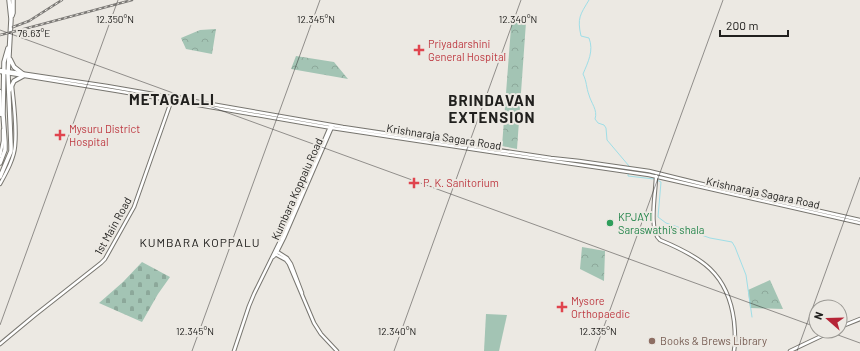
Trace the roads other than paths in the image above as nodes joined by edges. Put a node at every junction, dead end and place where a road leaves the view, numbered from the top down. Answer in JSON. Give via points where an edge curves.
{"nodes":[{"id":1,"x":9,"y":0,"type":"edge"},
{"id":2,"x":13,"y":0,"type":"edge"},
{"id":3,"x":11,"y":19,"type":"junction"},
{"id":4,"x":10,"y":43,"type":"junction"},
{"id":5,"x":9,"y":56,"type":"junction"},
{"id":6,"x":3,"y":71,"type":"edge"},
{"id":7,"x":23,"y":75,"type":"junction"},
{"id":8,"x":0,"y":76,"type":"edge"},
{"id":9,"x":3,"y":83,"type":"junction"},
{"id":10,"x":12,"y":84,"type":"junction"},
{"id":11,"x":0,"y":91,"type":"edge"},
{"id":12,"x":9,"y":92,"type":"junction"},
{"id":13,"x":172,"y":99,"type":"junction"},
{"id":14,"x":332,"y":126,"type":"junction"},
{"id":15,"x":0,"y":156,"type":"edge"},
{"id":16,"x":0,"y":163,"type":"edge"},
{"id":17,"x":0,"y":177,"type":"edge"},
{"id":18,"x":656,"y":177,"type":"junction"},
{"id":19,"x":0,"y":184,"type":"edge"},
{"id":20,"x":860,"y":222,"type":"edge"},
{"id":21,"x":276,"y":253,"type":"junction"},
{"id":22,"x":860,"y":319,"type":"edge"},
{"id":23,"x":848,"y":324,"type":"edge"},
{"id":24,"x":815,"y":339,"type":"edge"},
{"id":25,"x":0,"y":344,"type":"edge"},
{"id":26,"x":234,"y":351,"type":"edge"},
{"id":27,"x":337,"y":351,"type":"edge"},
{"id":28,"x":735,"y":351,"type":"edge"},
{"id":29,"x":790,"y":351,"type":"edge"}],
"edges":[{"from":1,"to":3,"type":"highway"},
{"from":2,"to":3,"type":"highway"},
{"from":3,"to":4,"type":"highway"},
{"from":4,"to":5,"type":"highway"},
{"from":4,"to":6,"type":"highway"},
{"from":5,"to":6,"type":"highway"},
{"from":5,"to":7,"type":"highway","via":[[14,67]]},
{"from":6,"to":7,"type":"main road","name":"Krishnaraja Sagara Road"},
{"from":6,"to":9,"type":"highway"},
{"from":6,"to":12,"type":"highway"},
{"from":7,"to":10,"type":"highway"},
{"from":7,"to":13,"type":"main road","name":"Krishnaraja Sagara Road"},
{"from":8,"to":9,"type":"highway"},
{"from":9,"to":16,"type":"highway","via":[[6,142]]},
{"from":10,"to":12,"type":"highway"},
{"from":10,"to":19,"type":"main road","via":[[15,146]]},
{"from":11,"to":15,"type":"main road","via":[[3,131]]},
{"from":12,"to":17,"type":"highway","via":[[11,151]]},
{"from":13,"to":14,"type":"main road","name":"Krishnaraja Sagara Road"},
{"from":13,"to":25,"type":"main road","name":"1st Main Road","via":[[134,208],[105,259]]},
{"from":14,"to":18,"type":"main road","name":"Krishnaraja Sagara Road","via":[[498,153],[629,170]]},
{"from":14,"to":21,"type":"main road","name":"Kumbara Koppalu Road"},
{"from":18,"to":20,"type":"main road","name":"Krishnaraja Sagara Road"},
{"from":18,"to":28,"type":"main road","via":[[653,225],[655,234],[658,239],[697,259],[722,282],[733,314]]},
{"from":21,"to":26,"type":"main road","name":"Kumbara Koppalu Road","via":[[249,306]]},
{"from":21,"to":27,"type":"main road","via":[[289,264],[315,325]]},
{"from":22,"to":23,"type":"main road"},
{"from":24,"to":29,"type":"main road"}]}
